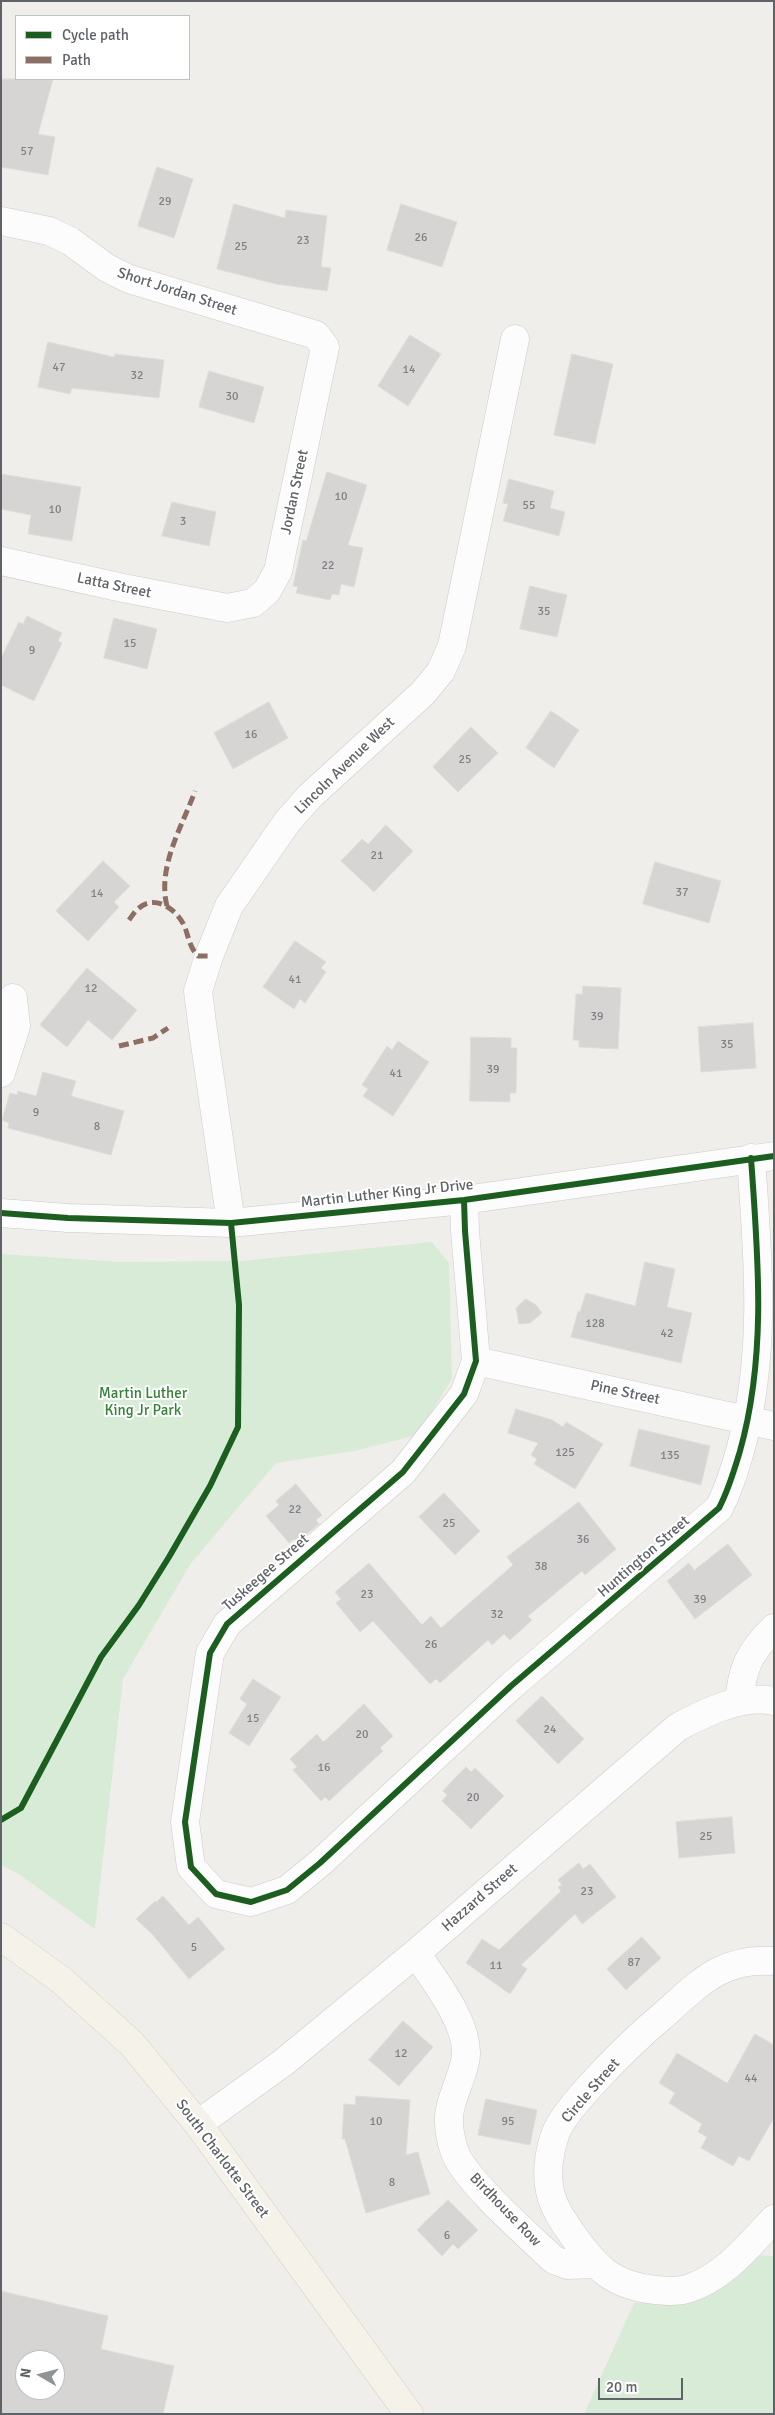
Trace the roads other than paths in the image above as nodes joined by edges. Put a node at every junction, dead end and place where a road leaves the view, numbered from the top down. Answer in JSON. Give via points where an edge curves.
{"nodes":[{"id":1,"x":1,"y":221,"type":"edge"},
{"id":2,"x":515,"y":338,"type":"dead end"},
{"id":3,"x":325,"y":347,"type":"joint"},
{"id":4,"x":1,"y":561,"type":"edge"},
{"id":5,"x":227,"y":608,"type":"joint"},
{"id":6,"x":13,"y":998,"type":"dead end"},
{"id":7,"x":1,"y":1073,"type":"edge"},
{"id":8,"x":762,"y":1157,"type":"edge"},
{"id":9,"x":464,"y":1200,"type":"junction"},
{"id":10,"x":1,"y":1213,"type":"edge"},
{"id":11,"x":231,"y":1223,"type":"junction"},
{"id":12,"x":476,"y":1361,"type":"junction"},
{"id":13,"x":761,"y":1423,"type":"edge"},
{"id":14,"x":774,"y":1628,"type":"edge"},
{"id":15,"x":774,"y":1701,"type":"edge"},
{"id":16,"x":739,"y":1702,"type":"junction"},
{"id":17,"x":320,"y":1863,"type":"joint"},
{"id":18,"x":1,"y":1937,"type":"edge"},
{"id":19,"x":416,"y":1953,"type":"junction"},
{"id":20,"x":774,"y":1961,"type":"edge"},
{"id":21,"x":198,"y":2124,"type":"junction"},
{"id":22,"x":774,"y":2219,"type":"edge"},
{"id":23,"x":595,"y":2264,"type":"junction"},
{"id":24,"x":409,"y":2414,"type":"edge"}],
"edges":[{"from":1,"to":3,"type":"street","name":"Short Jordan Street","via":[[50,231],[70,241],[106,268],[129,279],[316,335]]},
{"from":2,"to":11,"type":"street","name":"Lincoln Avenue West","via":[[452,646],[441,671],[423,693],[310,796],[287,822],[229,906],[206,963],[198,990]]},
{"from":3,"to":5,"type":"street","name":"Jordan Street","via":[[278,571],[267,592],[253,603]]},
{"from":4,"to":5,"type":"street","name":"Latta Street"},
{"from":6,"to":7,"type":"street","via":[[16,1026]]},
{"from":8,"to":9,"type":"street","name":"Martin Luther King Jr Drive"},
{"from":8,"to":13,"type":"street","name":"Huntington Street","via":[[756,1364]]},
{"from":9,"to":11,"type":"street","name":"Martin Luther King Jr Drive"},
{"from":9,"to":12,"type":"street","name":"Tuskeegee Street"},
{"from":10,"to":11,"type":"street","name":"Martin Luther King Jr Drive"},
{"from":12,"to":13,"type":"street","name":"Pine Street"},
{"from":12,"to":17,"type":"street","name":"Tuskeegee Street","via":[[464,1394],[403,1472],[227,1624],[210,1653],[185,1822],[191,1867],[216,1894],[251,1902],[288,1890]]},
{"from":13,"to":17,"type":"street","name":"Huntington Street","via":[[719,1508],[512,1686]]},
{"from":14,"to":16,"type":"street","via":[[756,1647],[744,1668]]},
{"from":15,"to":16,"type":"street","name":"Hazzard Street"},
{"from":16,"to":19,"type":"street","name":"Hazzard Street","via":[[711,1710],[678,1727]]},
{"from":18,"to":21,"type":"main road","name":"South Charlotte Street","via":[[60,1979],[132,2044]]},
{"from":19,"to":21,"type":"street","name":"Hazzard Street","via":[[284,2062]]},
{"from":19,"to":23,"type":"street","name":"Birdhouse Row","via":[[440,1987],[463,2030],[466,2060],[448,2120],[455,2152],[476,2183],[554,2260],[568,2265]]},
{"from":20,"to":23,"type":"street","name":"Circle Street","via":[[736,1963],[714,1973],[689,1992],[644,2031],[596,2081],[555,2134],[548,2166],[550,2192],[559,2216]]},
{"from":21,"to":24,"type":"main road","name":"South Charlotte Street"},
{"from":22,"to":23,"type":"street","name":"Circle Street","via":[[727,2267],[690,2288],[669,2291],[629,2285],[608,2275]]}]}
